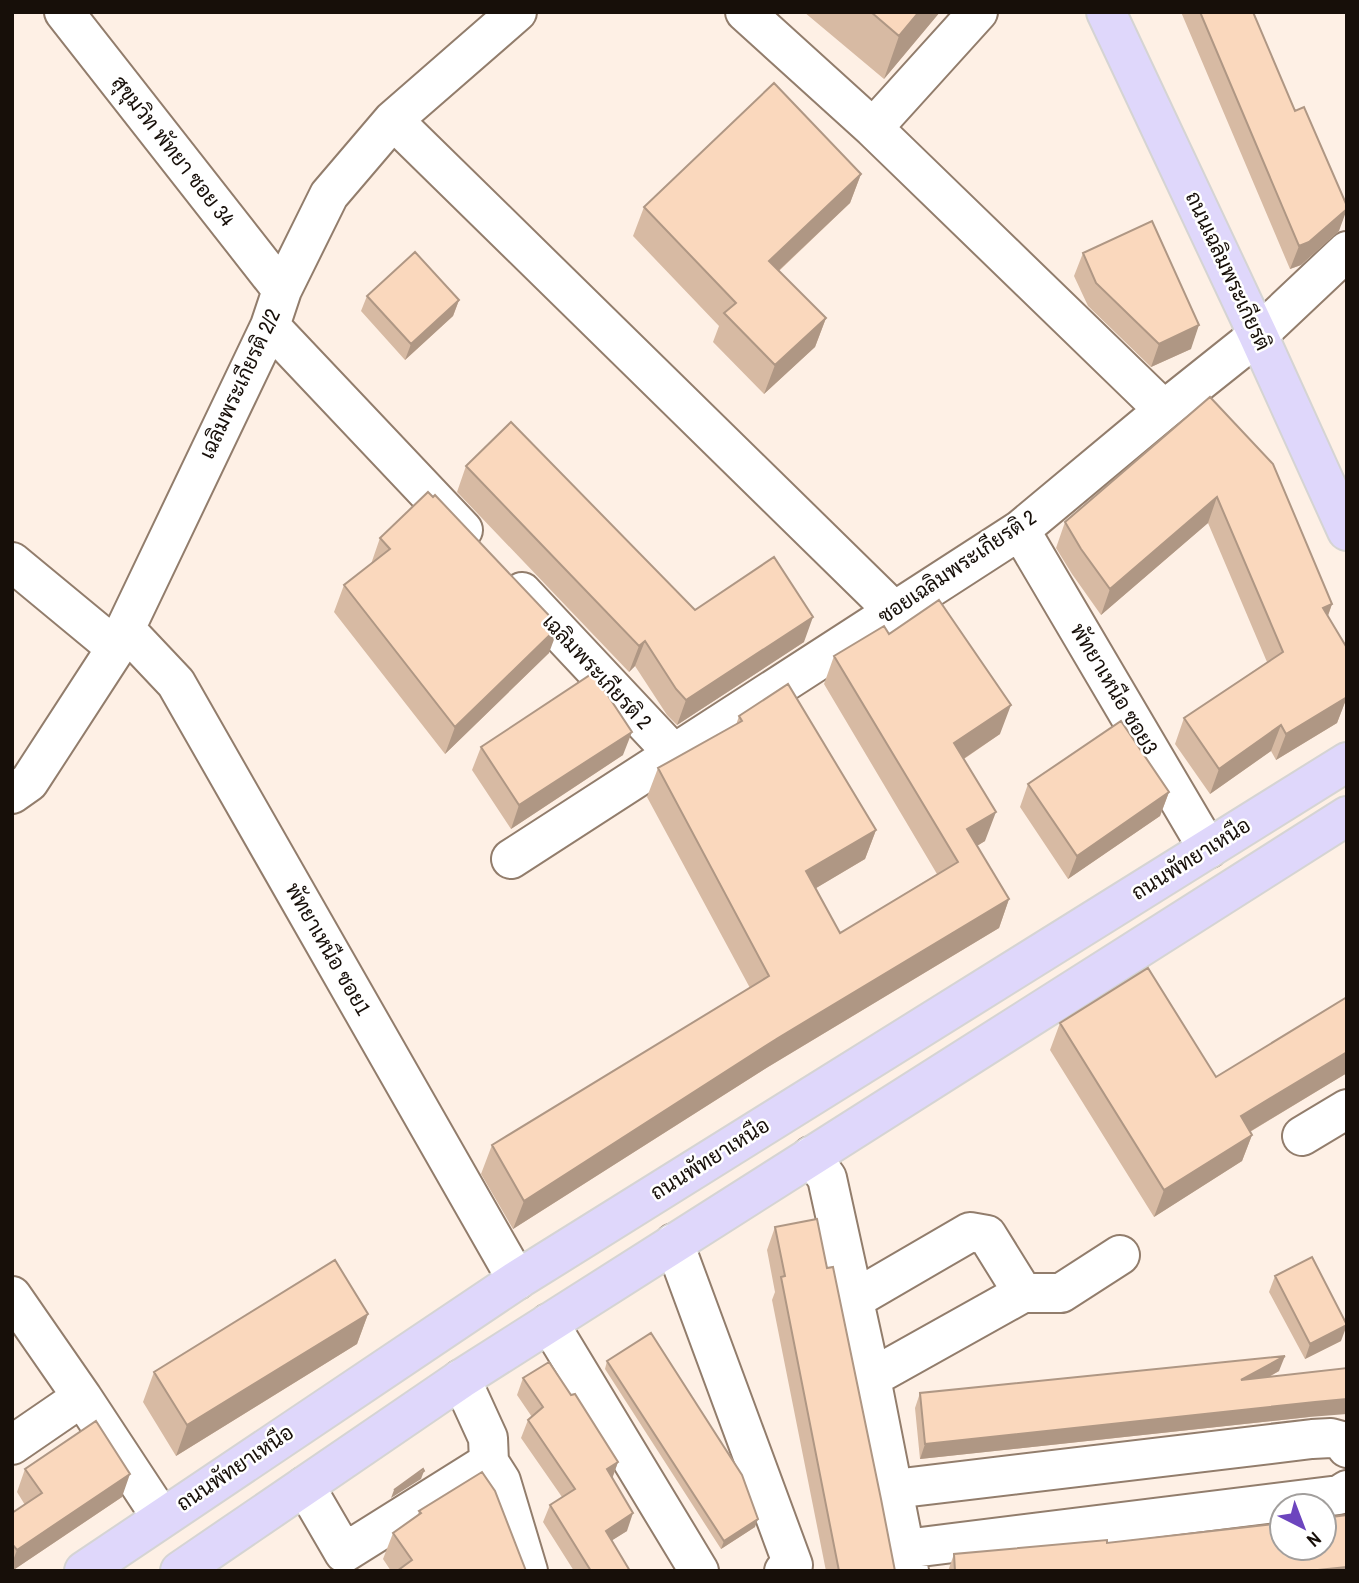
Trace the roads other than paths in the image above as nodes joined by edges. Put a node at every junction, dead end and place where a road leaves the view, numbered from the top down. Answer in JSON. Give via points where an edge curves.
{"nodes":[{"id":1,"x":64,"y":12,"type":"edge"},
{"id":2,"x":517,"y":12,"type":"edge"},
{"id":3,"x":745,"y":12,"type":"edge"},
{"id":4,"x":978,"y":12,"type":"edge"},
{"id":5,"x":1106,"y":12,"type":"edge"},
{"id":6,"x":393,"y":120,"type":"junction"},
{"id":7,"x":873,"y":128,"type":"junction"},
{"id":8,"x":1347,"y":251,"type":"edge"},
{"id":9,"x":282,"y":290,"type":"junction"},
{"id":10,"x":270,"y":326,"type":"junction"},
{"id":11,"x":1258,"y":335,"type":"junction"},
{"id":12,"x":1164,"y":410,"type":"junction"},
{"id":13,"x":1020,"y":530,"type":"junction"},
{"id":14,"x":1347,"y":531,"type":"edge"},
{"id":15,"x":12,"y":562,"type":"edge"},
{"id":16,"x":893,"y":610,"type":"junction"},
{"id":17,"x":121,"y":639,"type":"junction"},
{"id":18,"x":674,"y":754,"type":"junction"},
{"id":19,"x":1347,"y":762,"type":"edge"},
{"id":20,"x":12,"y":794,"type":"edge"},
{"id":21,"x":1347,"y":816,"type":"edge"},
{"id":22,"x":1208,"y":849,"type":"junction"},
{"id":23,"x":511,"y":859,"type":"dead end"},
{"id":24,"x":1347,"y":1109,"type":"edge"},
{"id":25,"x":1302,"y":1136,"type":"dead end"},
{"id":26,"x":811,"y":1157,"type":"junction"},
{"id":27,"x":674,"y":1243,"type":"junction"},
{"id":28,"x":1119,"y":1255,"type":"dead end"},
{"id":29,"x":517,"y":1280,"type":"junction"},
{"id":30,"x":1023,"y":1293,"type":"junction"},
{"id":31,"x":12,"y":1296,"type":"edge"},
{"id":32,"x":853,"y":1300,"type":"junction"},
{"id":33,"x":549,"y":1323,"type":"junction"},
{"id":34,"x":871,"y":1378,"type":"junction"},
{"id":35,"x":461,"y":1379,"type":"junction"},
{"id":36,"x":82,"y":1396,"type":"junction"},
{"id":37,"x":12,"y":1445,"type":"edge"},
{"id":38,"x":1347,"y":1448,"type":"edge"},
{"id":39,"x":489,"y":1462,"type":"junction"},
{"id":40,"x":305,"y":1486,"type":"junction"},
{"id":41,"x":894,"y":1489,"type":"junction"},
{"id":42,"x":1347,"y":1490,"type":"edge"},
{"id":43,"x":161,"y":1517,"type":"junction"},
{"id":44,"x":907,"y":1560,"type":"edge"},
{"id":45,"x":348,"y":1562,"type":"edge"},
{"id":46,"x":83,"y":1571,"type":"edge"},
{"id":47,"x":180,"y":1571,"type":"edge"},
{"id":48,"x":528,"y":1571,"type":"edge"},
{"id":49,"x":699,"y":1571,"type":"edge"},
{"id":50,"x":783,"y":1571,"type":"edge"}],
"edges":[{"from":1,"to":9,"type":"street","name":"สุขุมวิท พัทยา ซอย 34"},
{"from":2,"to":6,"type":"street","name":"เฉลิมพระเกียรติ 2/2"},
{"from":3,"to":7,"type":"street"},
{"from":4,"to":7,"type":"street"},
{"from":5,"to":11,"type":"main road","name":"ถนนเฉลิมพระเกียรติ"},
{"from":6,"to":9,"type":"street","name":"เฉลิมพระเกียรติ 2/2","via":[[329,195]]},
{"from":6,"to":16,"type":"street"},
{"from":7,"to":12,"type":"street"},
{"from":8,"to":11,"type":"street","name":"ซอยเฉลิมพระเกียรติ 2"},
{"from":9,"to":10,"type":"street","name":"เฉลิมพระเกียรติ 2/2"},
{"from":10,"to":17,"type":"street","name":"เฉลิมพระเกียรติ 2/2"},
{"from":10,"to":18,"type":"street","name":"เฉลิมพระเกียรติ 2"},
{"from":11,"to":12,"type":"street","name":"ซอยเฉลิมพระเกียรติ 2"},
{"from":11,"to":14,"type":"main road","name":"ถนนเฉลิมพระเกียรติ"},
{"from":12,"to":13,"type":"street","name":"ซอยเฉลิมพระเกียรติ 2"},
{"from":13,"to":16,"type":"street","name":"ซอยเฉลิมพระเกียรติ 2"},
{"from":13,"to":22,"type":"street","name":"พัทยาเหนือ ซอย3"},
{"from":15,"to":17,"type":"street","name":"พัทยาเหนือ ซอย1"},
{"from":16,"to":18,"type":"street","name":"ซอยเฉลิมพระเกียรติ 2"},
{"from":17,"to":20,"type":"street","name":"เฉลิมพระเกียรติ 2/2","via":[[29,782]]},
{"from":17,"to":29,"type":"street","name":"พัทยาเหนือ ซอย1","via":[[176,683]]},
{"from":18,"to":23,"type":"street"},
{"from":19,"to":22,"type":"main road","name":"ถนนพัทยาเหนือ"},
{"from":21,"to":26,"type":"main road"},
{"from":22,"to":29,"type":"main road","name":"ถนนพัทยาเหนือ"},
{"from":24,"to":25,"type":"street"},
{"from":26,"to":27,"type":"main road"},
{"from":26,"to":32,"type":"street","via":[[827,1178]]},
{"from":27,"to":33,"type":"main road"},
{"from":27,"to":50,"type":"street","via":[[793,1565]]},
{"from":28,"to":30,"type":"street","via":[[1062,1293]]},
{"from":29,"to":43,"type":"main road","name":"ถนนพัทยาเหนือ"},
{"from":30,"to":32,"type":"street","via":[[987,1235],[970,1231]]},
{"from":30,"to":34,"type":"street"},
{"from":31,"to":36,"type":"street"},
{"from":32,"to":34,"type":"street"},
{"from":33,"to":35,"type":"main road"},
{"from":33,"to":49,"type":"street"},
{"from":34,"to":41,"type":"street"},
{"from":35,"to":39,"type":"street","via":[[488,1438]]},
{"from":35,"to":40,"type":"main road"},
{"from":36,"to":37,"type":"street"},
{"from":36,"to":43,"type":"street"},
{"from":38,"to":41,"type":"street","via":[[1331,1438],[1312,1439]]},
{"from":39,"to":45,"type":"street"},
{"from":39,"to":48,"type":"street","via":[[501,1481]]},
{"from":40,"to":45,"type":"street"},
{"from":40,"to":47,"type":"main road"},
{"from":41,"to":44,"type":"street"},
{"from":42,"to":44,"type":"street","via":[[1339,1495]]},
{"from":43,"to":46,"type":"main road","name":"ถนนพัทยาเหนือ"}]}
